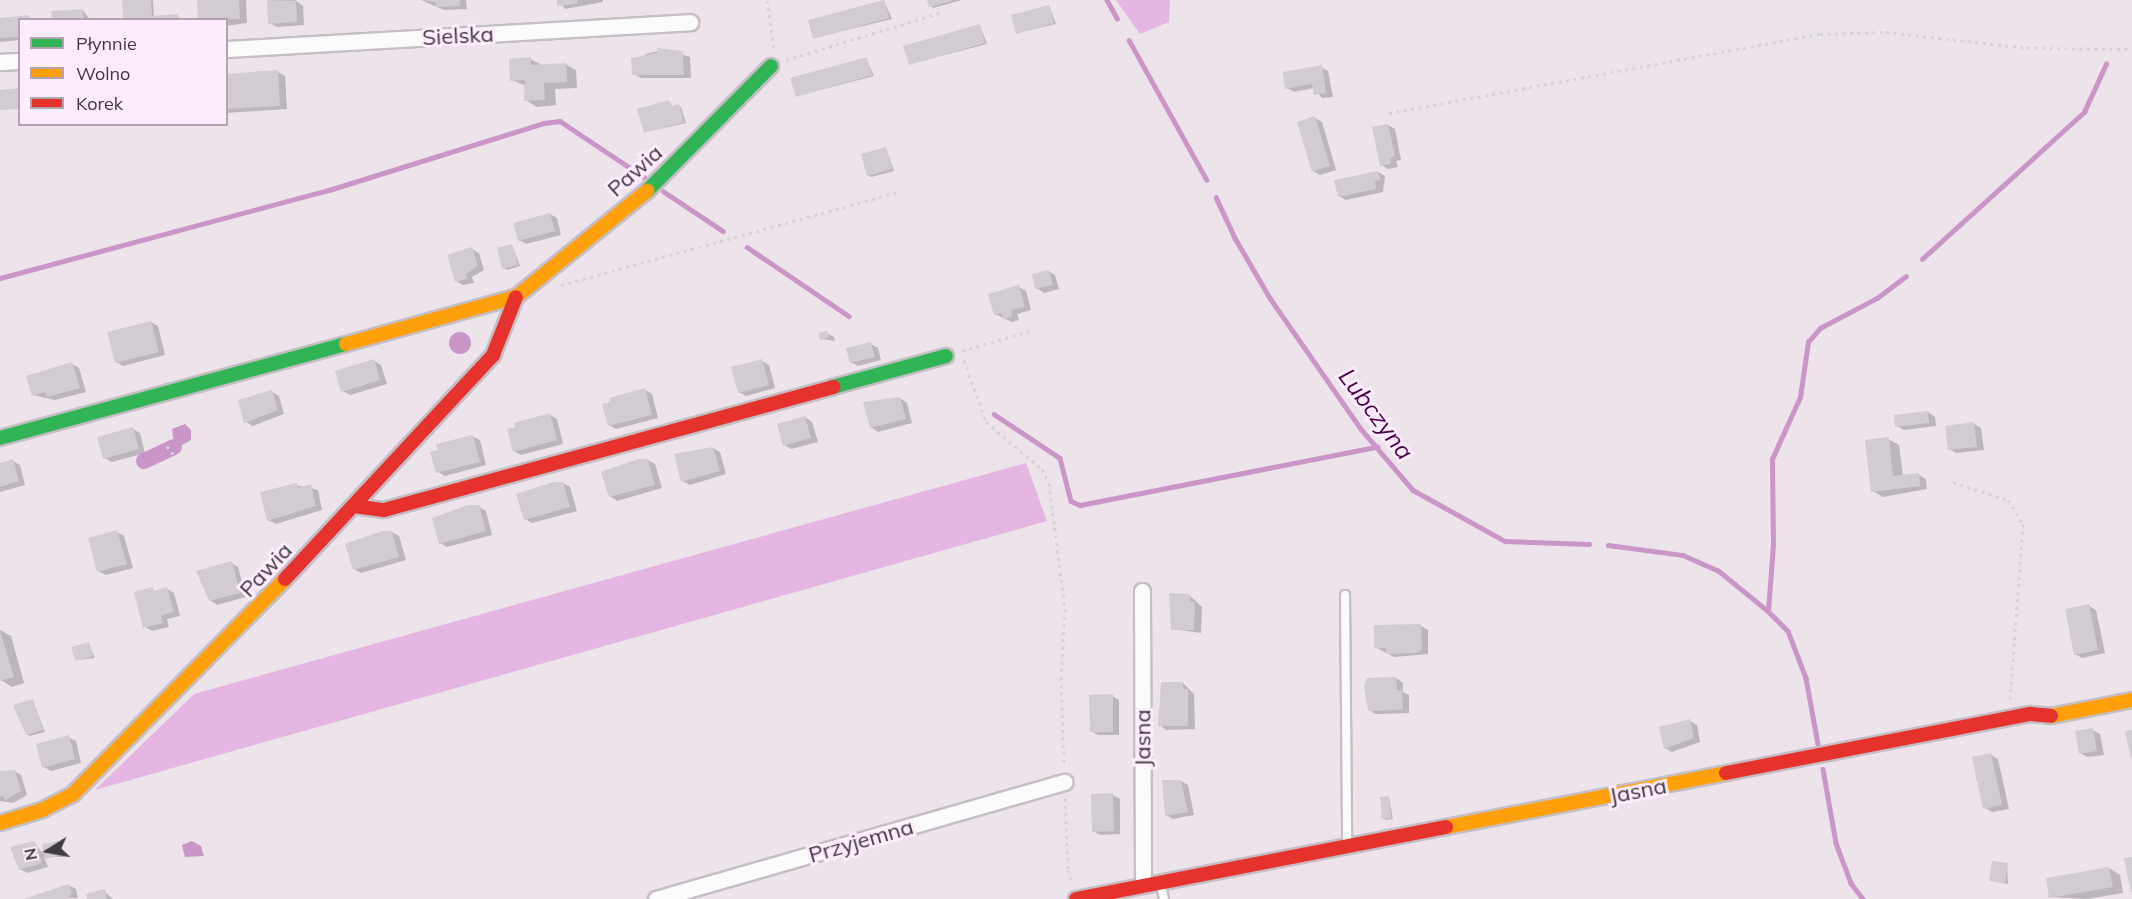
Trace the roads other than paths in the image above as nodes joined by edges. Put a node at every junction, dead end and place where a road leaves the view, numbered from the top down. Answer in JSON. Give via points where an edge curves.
{"nodes":[{"id":1,"x":690,"y":22,"type":"dead end"},
{"id":2,"x":228,"y":49,"type":"edge"},
{"id":3,"x":18,"y":61,"type":"edge"},
{"id":4,"x":0,"y":62,"type":"edge"},
{"id":5,"x":773,"y":64,"type":"road end"},
{"id":6,"x":516,"y":297,"type":"junction"},
{"id":7,"x":949,"y":355,"type":"road end"},
{"id":8,"x":0,"y":438,"type":"edge"},
{"id":9,"x":354,"y":506,"type":"junction"},
{"id":10,"x":1142,"y":591,"type":"dead end"},
{"id":11,"x":1346,"y":595,"type":"dead end"},
{"id":12,"x":2132,"y":700,"type":"edge"},
{"id":13,"x":1065,"y":782,"type":"road end"},
{"id":14,"x":0,"y":823,"type":"edge"},
{"id":15,"x":1347,"y":848,"type":"junction"},
{"id":16,"x":1161,"y":882,"type":"junction"},
{"id":17,"x":1143,"y":885,"type":"junction"},
{"id":18,"x":1076,"y":898,"type":"edge"},
{"id":19,"x":656,"y":899,"type":"edge"},
{"id":20,"x":1164,"y":899,"type":"edge"}],
"edges":[{"from":1,"to":2,"type":"street","name":"Sielska"},
{"from":3,"to":4,"type":"street"},
{"from":5,"to":6,"type":"street","name":"Pawia","via":[[660,180]]},
{"from":6,"to":8,"type":"street","name":"Pawia"},
{"from":6,"to":9,"type":"street","name":"Pawia","via":[[493,355]]},
{"from":7,"to":9,"type":"street","via":[[384,510]]},
{"from":9,"to":14,"type":"street","name":"Pawia","via":[[245,624],[73,794],[42,810]]},
{"from":10,"to":17,"type":"street","name":"Jasna"},
{"from":11,"to":15,"type":"lane"},
{"from":12,"to":15,"type":"street","name":"Jasna","via":[[2048,717],[2030,714]]},
{"from":13,"to":19,"type":"street","name":"Przyjemna"},
{"from":15,"to":16,"type":"street","name":"Jasna"},
{"from":16,"to":17,"type":"street","name":"Jasna"},
{"from":16,"to":20,"type":"lane"},
{"from":17,"to":18,"type":"street","name":"Jasna"}]}
